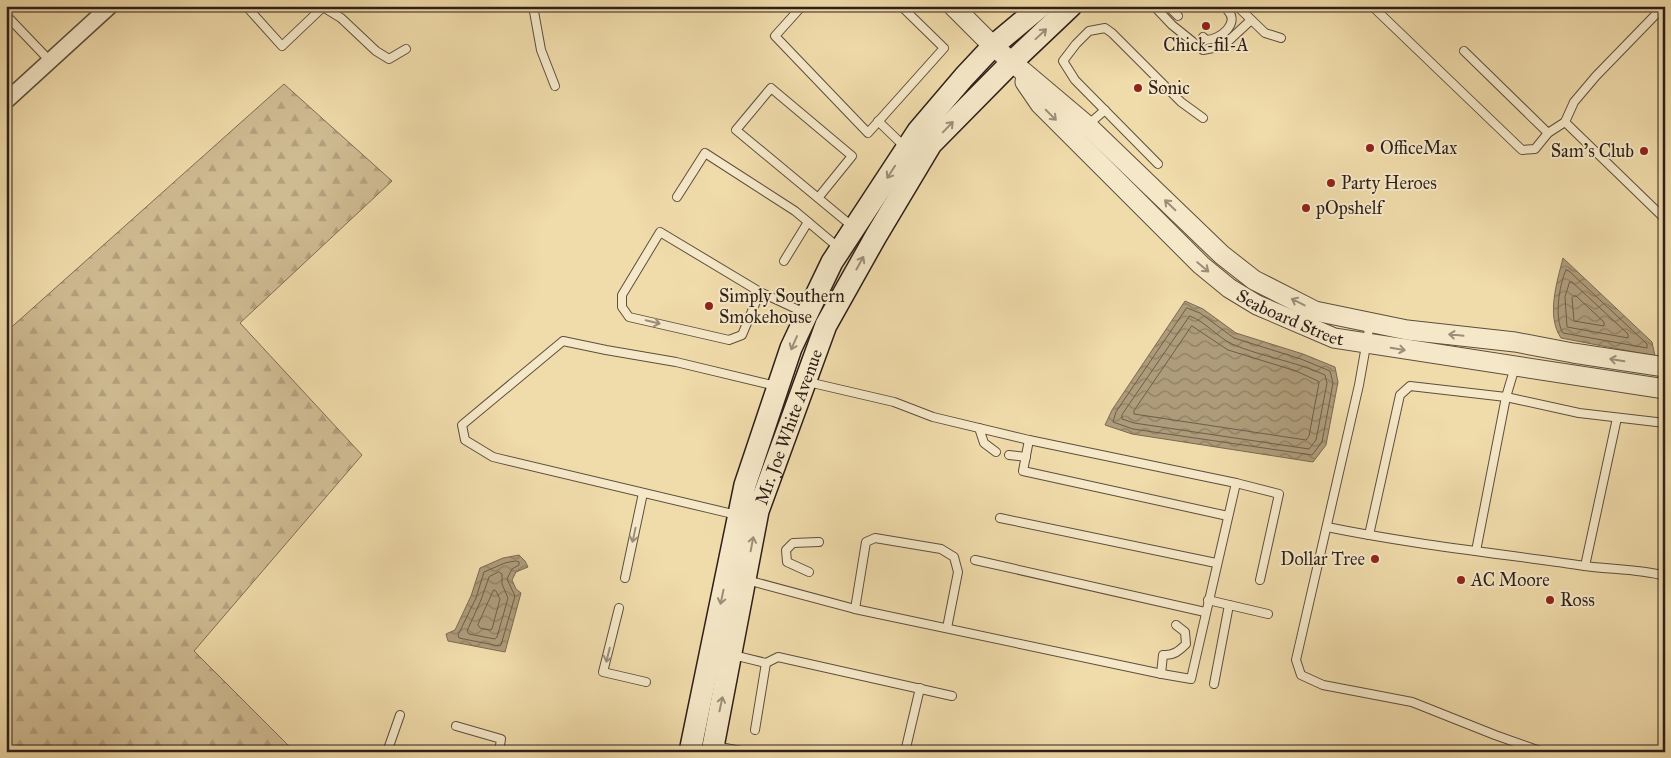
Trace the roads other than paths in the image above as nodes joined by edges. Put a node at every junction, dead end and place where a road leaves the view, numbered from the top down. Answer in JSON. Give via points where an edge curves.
{"nodes":[{"id":1,"x":110,"y":6,"type":"edge"},
{"id":2,"x":246,"y":6,"type":"edge"},
{"id":3,"x":533,"y":6,"type":"edge"},
{"id":4,"x":802,"y":6,"type":"edge"},
{"id":5,"x":900,"y":6,"type":"edge"},
{"id":6,"x":1040,"y":6,"type":"edge"},
{"id":7,"x":1071,"y":6,"type":"edge"},
{"id":8,"x":1154,"y":6,"type":"edge"},
{"id":9,"x":1168,"y":6,"type":"edge"},
{"id":10,"x":1236,"y":6,"type":"edge"},
{"id":11,"x":1372,"y":6,"type":"edge"},
{"id":12,"x":1664,"y":6,"type":"edge"},
{"id":13,"x":322,"y":7,"type":"edge"},
{"id":14,"x":955,"y":7,"type":"edge"},
{"id":15,"x":1228,"y":11,"type":"dead end"},
{"id":16,"x":6,"y":15,"type":"edge"},
{"id":17,"x":1178,"y":16,"type":"dead end"},
{"id":18,"x":1251,"y":20,"type":"junction"},
{"id":19,"x":1203,"y":37,"type":"dead end"},
{"id":20,"x":1282,"y":38,"type":"dead end"},
{"id":21,"x":993,"y":46,"type":"junction"},
{"id":22,"x":406,"y":48,"type":"dead end"},
{"id":23,"x":1464,"y":51,"type":"dead end"},
{"id":24,"x":50,"y":61,"type":"junction"},
{"id":25,"x":1011,"y":63,"type":"junction"},
{"id":26,"x":555,"y":86,"type":"dead end"},
{"id":27,"x":6,"y":101,"type":"edge"},
{"id":28,"x":1105,"y":110,"type":"junction"},
{"id":29,"x":1203,"y":118,"type":"dead end"},
{"id":30,"x":878,"y":121,"type":"junction"},
{"id":31,"x":1565,"y":122,"type":"junction"},
{"id":32,"x":1089,"y":127,"type":"junction"},
{"id":33,"x":1548,"y":133,"type":"junction"},
{"id":34,"x":906,"y":148,"type":"junction"},
{"id":35,"x":1158,"y":164,"type":"dead end"},
{"id":36,"x":677,"y":197,"type":"dead end"},
{"id":37,"x":818,"y":198,"type":"junction"},
{"id":38,"x":1665,"y":219,"type":"edge"},
{"id":39,"x":808,"y":222,"type":"junction"},
{"id":40,"x":854,"y":228,"type":"junction"},
{"id":41,"x":840,"y":250,"type":"junction"},
{"id":42,"x":784,"y":261,"type":"dead end"},
{"id":43,"x":760,"y":292,"type":"junction"},
{"id":44,"x":807,"y":314,"type":"junction"},
{"id":45,"x":1370,"y":323,"type":"junction"},
{"id":46,"x":1367,"y":344,"type":"junction"},
{"id":47,"x":1515,"y":367,"type":"junction"},
{"id":48,"x":1665,"y":367,"type":"edge"},
{"id":49,"x":805,"y":382,"type":"junction"},
{"id":50,"x":778,"y":387,"type":"junction"},
{"id":51,"x":1665,"y":389,"type":"edge"},
{"id":52,"x":1506,"y":397,"type":"junction"},
{"id":53,"x":1617,"y":418,"type":"junction"},
{"id":54,"x":1665,"y":423,"type":"edge"},
{"id":55,"x":979,"y":428,"type":"junction"},
{"id":56,"x":1029,"y":440,"type":"junction"},
{"id":57,"x":996,"y":452,"type":"dead end"},
{"id":58,"x":1009,"y":455,"type":"dead end"},
{"id":59,"x":1026,"y":457,"type":"junction"},
{"id":60,"x":1236,"y":482,"type":"junction"},
{"id":61,"x":643,"y":493,"type":"junction"},
{"id":62,"x":738,"y":516,"type":"junction"},
{"id":63,"x":1228,"y":516,"type":"junction"},
{"id":64,"x":1000,"y":518,"type":"dead end"},
{"id":65,"x":1327,"y":527,"type":"junction"},
{"id":66,"x":1369,"y":536,"type":"junction"},
{"id":67,"x":819,"y":542,"type":"dead end"},
{"id":68,"x":1476,"y":551,"type":"junction"},
{"id":69,"x":975,"y":560,"type":"dead end"},
{"id":70,"x":1216,"y":563,"type":"junction"},
{"id":71,"x":1585,"y":566,"type":"junction"},
{"id":72,"x":809,"y":572,"type":"dead end"},
{"id":73,"x":1665,"y":576,"type":"edge"},
{"id":74,"x":625,"y":578,"type":"dead end"},
{"id":75,"x":745,"y":579,"type":"junction"},
{"id":76,"x":1260,"y":580,"type":"dead end"},
{"id":77,"x":1208,"y":600,"type":"junction"},
{"id":78,"x":1229,"y":605,"type":"junction"},
{"id":79,"x":619,"y":608,"type":"dead end"},
{"id":80,"x":855,"y":609,"type":"junction"},
{"id":81,"x":1205,"y":612,"type":"junction"},
{"id":82,"x":1268,"y":614,"type":"dead end"},
{"id":83,"x":1176,"y":626,"type":"dead end"},
{"id":84,"x":947,"y":628,"type":"junction"},
{"id":85,"x":731,"y":654,"type":"junction"},
{"id":86,"x":766,"y":663,"type":"junction"},
{"id":87,"x":1161,"y":674,"type":"junction"},
{"id":88,"x":646,"y":682,"type":"dead end"},
{"id":89,"x":1214,"y":684,"type":"dead end"},
{"id":90,"x":920,"y":688,"type":"junction"},
{"id":91,"x":952,"y":696,"type":"dead end"},
{"id":92,"x":400,"y":715,"type":"dead end"},
{"id":93,"x":456,"y":726,"type":"dead end"},
{"id":94,"x":755,"y":730,"type":"dead end"},
{"id":95,"x":712,"y":748,"type":"edge"},
{"id":96,"x":387,"y":752,"type":"edge"},
{"id":97,"x":499,"y":752,"type":"edge"},
{"id":98,"x":690,"y":752,"type":"edge"},
{"id":99,"x":746,"y":752,"type":"edge"},
{"id":100,"x":904,"y":752,"type":"edge"},
{"id":101,"x":1543,"y":752,"type":"edge"}],
"edges":[{"from":1,"to":24,"type":"street"},
{"from":2,"to":13,"type":"lane","via":[[282,46]]},
{"from":3,"to":26,"type":"lane","via":[[541,50]]},
{"from":4,"to":30,"type":"lane","via":[[775,36],[868,133]]},
{"from":5,"to":30,"type":"lane","via":[[944,48]]},
{"from":6,"to":21,"type":"main road","name":"Mr. Joe White Avenue"},
{"from":25,"to":7,"type":"main road","name":"Mr. Joe White Avenue","one_way":true},
{"from":8,"to":18,"type":"lane","via":[[1203,50],[1223,46]]},
{"from":9,"to":17,"type":"lane"},
{"from":10,"to":18,"type":"lane"},
{"from":11,"to":33,"type":"lane","via":[[1522,150],[1536,150]]},
{"from":12,"to":31,"type":"lane","via":[[1574,102]]},
{"from":13,"to":22,"type":"lane","via":[[341,18],[389,59]]},
{"from":14,"to":21,"type":"street","name":"Seaboard Street"},
{"from":15,"to":19,"type":"lane","via":[[1232,20],[1220,37],[1206,40]]},
{"from":16,"to":24,"type":"lane"},
{"from":18,"to":20,"type":"lane","via":[[1266,33]]},
{"from":21,"to":25,"type":"street","name":"Seaboard Street"},
{"from":21,"to":34,"type":"main road","name":"Mr. Joe White Avenue"},
{"from":23,"to":33,"type":"lane"},
{"from":24,"to":27,"type":"street"},
{"from":25,"to":32,"type":"street","name":"Seaboard Street"},
{"from":25,"to":46,"type":"street","name":"Seaboard Street","one_way":true,"via":[[1040,104],[1200,265],[1229,288],[1257,305],[1334,338]]},
{"from":49,"to":25,"type":"main road","name":"Mr. Joe White Avenue","one_way":true,"via":[[826,325],[931,144]]},
{"from":28,"to":29,"type":"lane","via":[[1075,80],[1063,61],[1089,30],[1105,28],[1180,102]]},
{"from":28,"to":32,"type":"lane"},
{"from":28,"to":35,"type":"lane"},
{"from":30,"to":34,"type":"lane"},
{"from":31,"to":33,"type":"lane"},
{"from":31,"to":38,"type":"lane"},
{"from":45,"to":32,"type":"street","name":"Seaboard Street","one_way":true,"via":[[1314,311],[1254,280],[1222,255]]},
{"from":34,"to":40,"type":"main road","name":"Mr. Joe White Avenue","one_way":true},
{"from":36,"to":39,"type":"lane","via":[[705,153]]},
{"from":37,"to":37,"type":"lane","via":[[736,130],[771,88],[852,156]]},
{"from":37,"to":40,"type":"lane"},
{"from":39,"to":41,"type":"lane"},
{"from":39,"to":42,"type":"lane"},
{"from":40,"to":41,"type":"main road","name":"Mr. Joe White Avenue"},
{"from":41,"to":44,"type":"main road","name":"Mr. Joe White Avenue"},
{"from":43,"to":43,"type":"lane","one_way":true,"via":[[660,232],[622,295],[622,307],[629,317],[729,340],[742,335]]},
{"from":43,"to":44,"type":"lane"},
{"from":44,"to":50,"type":"main road","name":"Mr. Joe White Avenue","one_way":true},
{"from":45,"to":46,"type":"lane"},
{"from":48,"to":45,"type":"street","name":"Seaboard Street","one_way":true,"via":[[1515,342]]},
{"from":46,"to":47,"type":"street","name":"Seaboard Street","one_way":true},
{"from":46,"to":65,"type":"lane"},
{"from":47,"to":51,"type":"street","name":"Seaboard Street"},
{"from":47,"to":52,"type":"lane"},
{"from":49,"to":55,"type":"lane","via":[[894,402],[933,417]]},
{"from":75,"to":49,"type":"main road","name":"Mr. Joe White Avenue","one_way":true,"via":[[758,511]]},
{"from":50,"to":61,"type":"lane","via":[[676,362],[563,341],[462,425],[464,440],[492,457]]},
{"from":50,"to":62,"type":"main road","name":"Mr. Joe White Avenue"},
{"from":52,"to":53,"type":"lane"},
{"from":52,"to":66,"type":"lane","via":[[1410,386],[1400,395]]},
{"from":52,"to":68,"type":"lane"},
{"from":53,"to":54,"type":"lane"},
{"from":53,"to":71,"type":"lane"},
{"from":55,"to":56,"type":"lane"},
{"from":55,"to":57,"type":"lane","via":[[984,443]]},
{"from":56,"to":59,"type":"lane"},
{"from":56,"to":60,"type":"lane"},
{"from":58,"to":59,"type":"lane"},
{"from":59,"to":63,"type":"lane","via":[[1023,471]]},
{"from":60,"to":63,"type":"lane"},
{"from":60,"to":76,"type":"lane","via":[[1279,494]]},
{"from":61,"to":62,"type":"lane"},
{"from":61,"to":74,"type":"lane","one_way":true},
{"from":62,"to":98,"type":"main road","name":"Mr. Joe White Avenue","one_way":true},
{"from":63,"to":70,"type":"lane"},
{"from":64,"to":70,"type":"lane"},
{"from":65,"to":66,"type":"lane"},
{"from":65,"to":101,"type":"lane","via":[[1296,660],[1301,674],[1323,685],[1412,702]]},
{"from":66,"to":68,"type":"lane"},
{"from":67,"to":72,"type":"lane","via":[[793,543],[786,550],[787,562]]},
{"from":68,"to":71,"type":"lane"},
{"from":69,"to":81,"type":"lane"},
{"from":70,"to":77,"type":"lane"},
{"from":71,"to":73,"type":"lane"},
{"from":75,"to":80,"type":"lane"},
{"from":75,"to":85,"type":"main road","name":"Mr. Joe White Avenue"},
{"from":77,"to":78,"type":"lane"},
{"from":77,"to":81,"type":"lane"},
{"from":78,"to":82,"type":"lane"},
{"from":78,"to":89,"type":"lane"},
{"from":79,"to":88,"type":"lane","one_way":true,"via":[[603,672]]},
{"from":80,"to":84,"type":"lane"},
{"from":80,"to":84,"type":"lane","via":[[866,542],[875,538],[941,549],[954,557],[958,572]]},
{"from":81,"to":87,"type":"lane","via":[[1191,679]]},
{"from":83,"to":87,"type":"lane","via":[[1185,632],[1186,644],[1179,652],[1163,655]]},
{"from":84,"to":87,"type":"lane"},
{"from":85,"to":86,"type":"lane"},
{"from":95,"to":85,"type":"main road","name":"Mr. Joe White Avenue","one_way":true},
{"from":86,"to":90,"type":"lane","via":[[778,657]]},
{"from":86,"to":94,"type":"lane"},
{"from":90,"to":91,"type":"lane"},
{"from":90,"to":100,"type":"lane"},
{"from":92,"to":96,"type":"lane"},
{"from":93,"to":97,"type":"lane","via":[[501,740]]},
{"from":95,"to":99,"type":"lane"}]}
